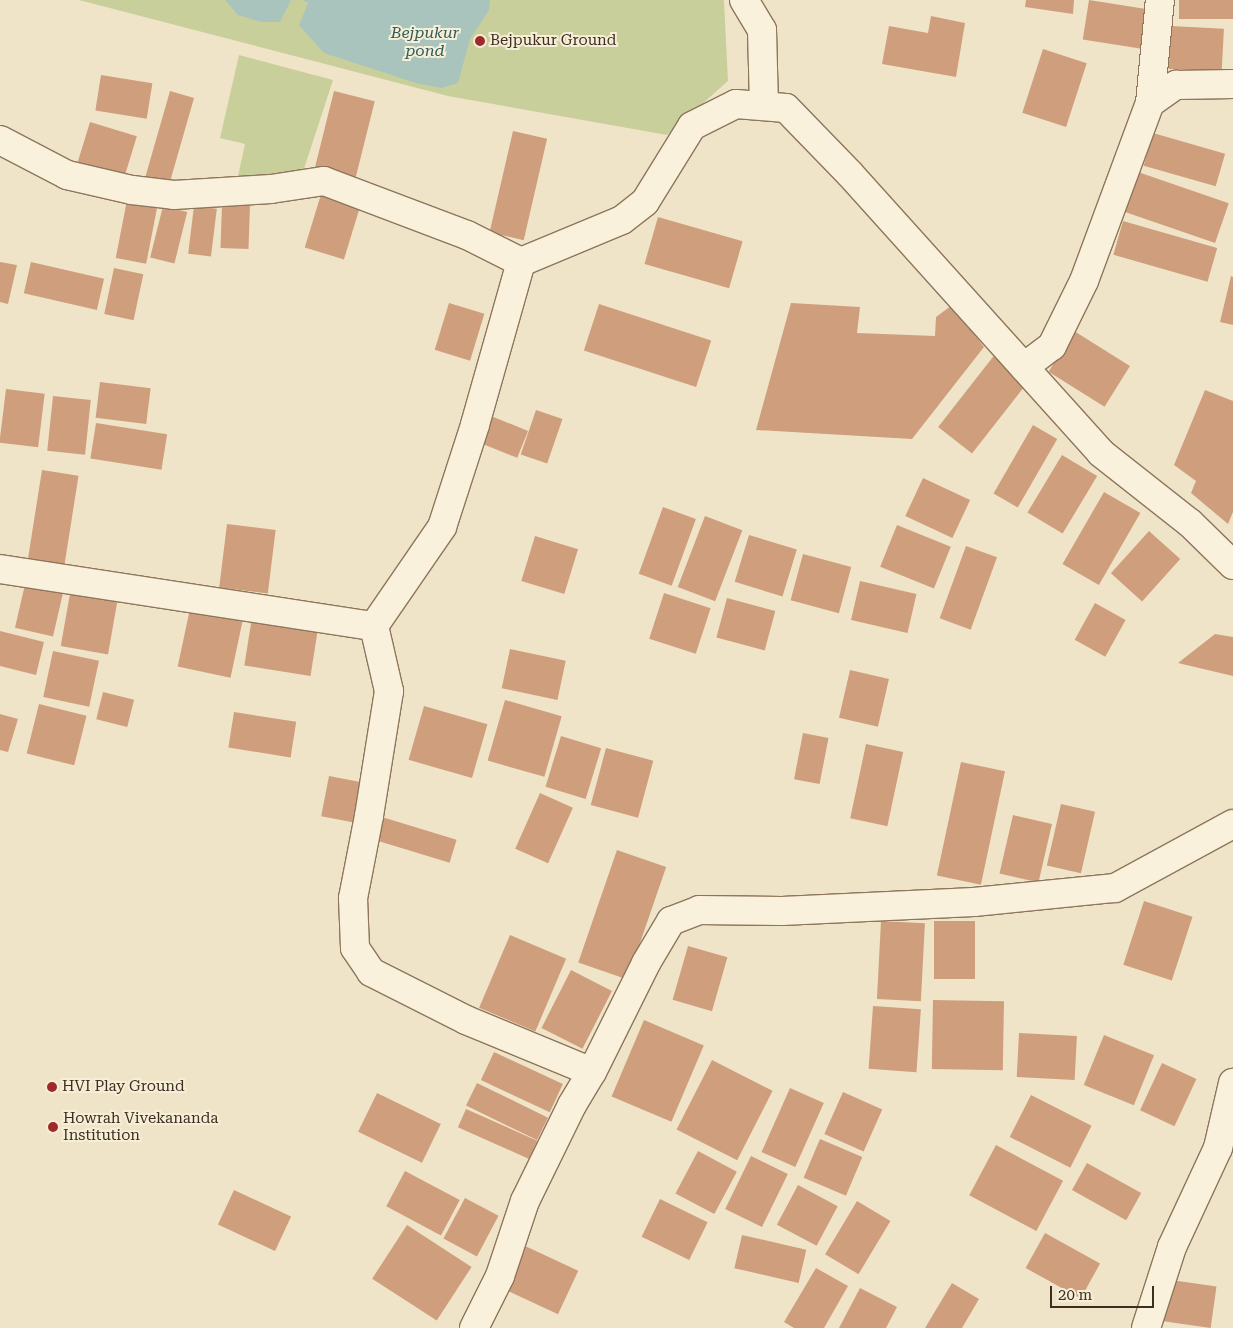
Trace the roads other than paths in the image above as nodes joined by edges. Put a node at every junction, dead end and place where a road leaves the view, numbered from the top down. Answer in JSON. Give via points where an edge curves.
{"nodes":[{"id":1,"x":744,"y":0,"type":"edge"},
{"id":2,"x":1160,"y":0,"type":"edge"},
{"id":3,"x":1233,"y":84,"type":"edge"},
{"id":4,"x":1150,"y":103,"type":"junction"},
{"id":5,"x":764,"y":106,"type":"junction"},
{"id":6,"x":0,"y":140,"type":"edge"},
{"id":7,"x":521,"y":262,"type":"junction"},
{"id":8,"x":1024,"y":367,"type":"junction"},
{"id":9,"x":1233,"y":565,"type":"edge"},
{"id":10,"x":0,"y":569,"type":"edge"},
{"id":11,"x":374,"y":626,"type":"junction"},
{"id":12,"x":1233,"y":824,"type":"edge"},
{"id":13,"x":592,"y":1072,"type":"junction"},
{"id":14,"x":1233,"y":1083,"type":"edge"},
{"id":15,"x":474,"y":1328,"type":"edge"},
{"id":16,"x":1146,"y":1328,"type":"edge"}],
"edges":[{"from":1,"to":5,"type":"street","via":[[762,30]]},
{"from":2,"to":4,"type":"street"},
{"from":3,"to":4,"type":"street","via":[[1176,85]]},
{"from":4,"to":8,"type":"street","via":[[1084,281],[1052,346]]},
{"from":5,"to":7,"type":"street","via":[[736,104],[692,126],[645,202],[622,220]]},
{"from":5,"to":8,"type":"street","via":[[786,108]]},
{"from":6,"to":7,"type":"street","via":[[67,174],[132,190],[174,195],[324,182],[467,235]]},
{"from":7,"to":11,"type":"street","via":[[442,527]]},
{"from":8,"to":9,"type":"street","via":[[1101,454],[1190,523]]},
{"from":10,"to":11,"type":"street"},
{"from":11,"to":13,"type":"street","via":[[389,691],[353,898],[355,948],[371,972],[466,1020]]},
{"from":12,"to":13,"type":"street","via":[[1114,888],[974,902],[699,910],[685,915],[671,921],[646,963]]},
{"from":13,"to":15,"type":"street","via":[[524,1201],[500,1276]]},
{"from":14,"to":16,"type":"street","via":[[1218,1148],[1172,1246]]}]}
